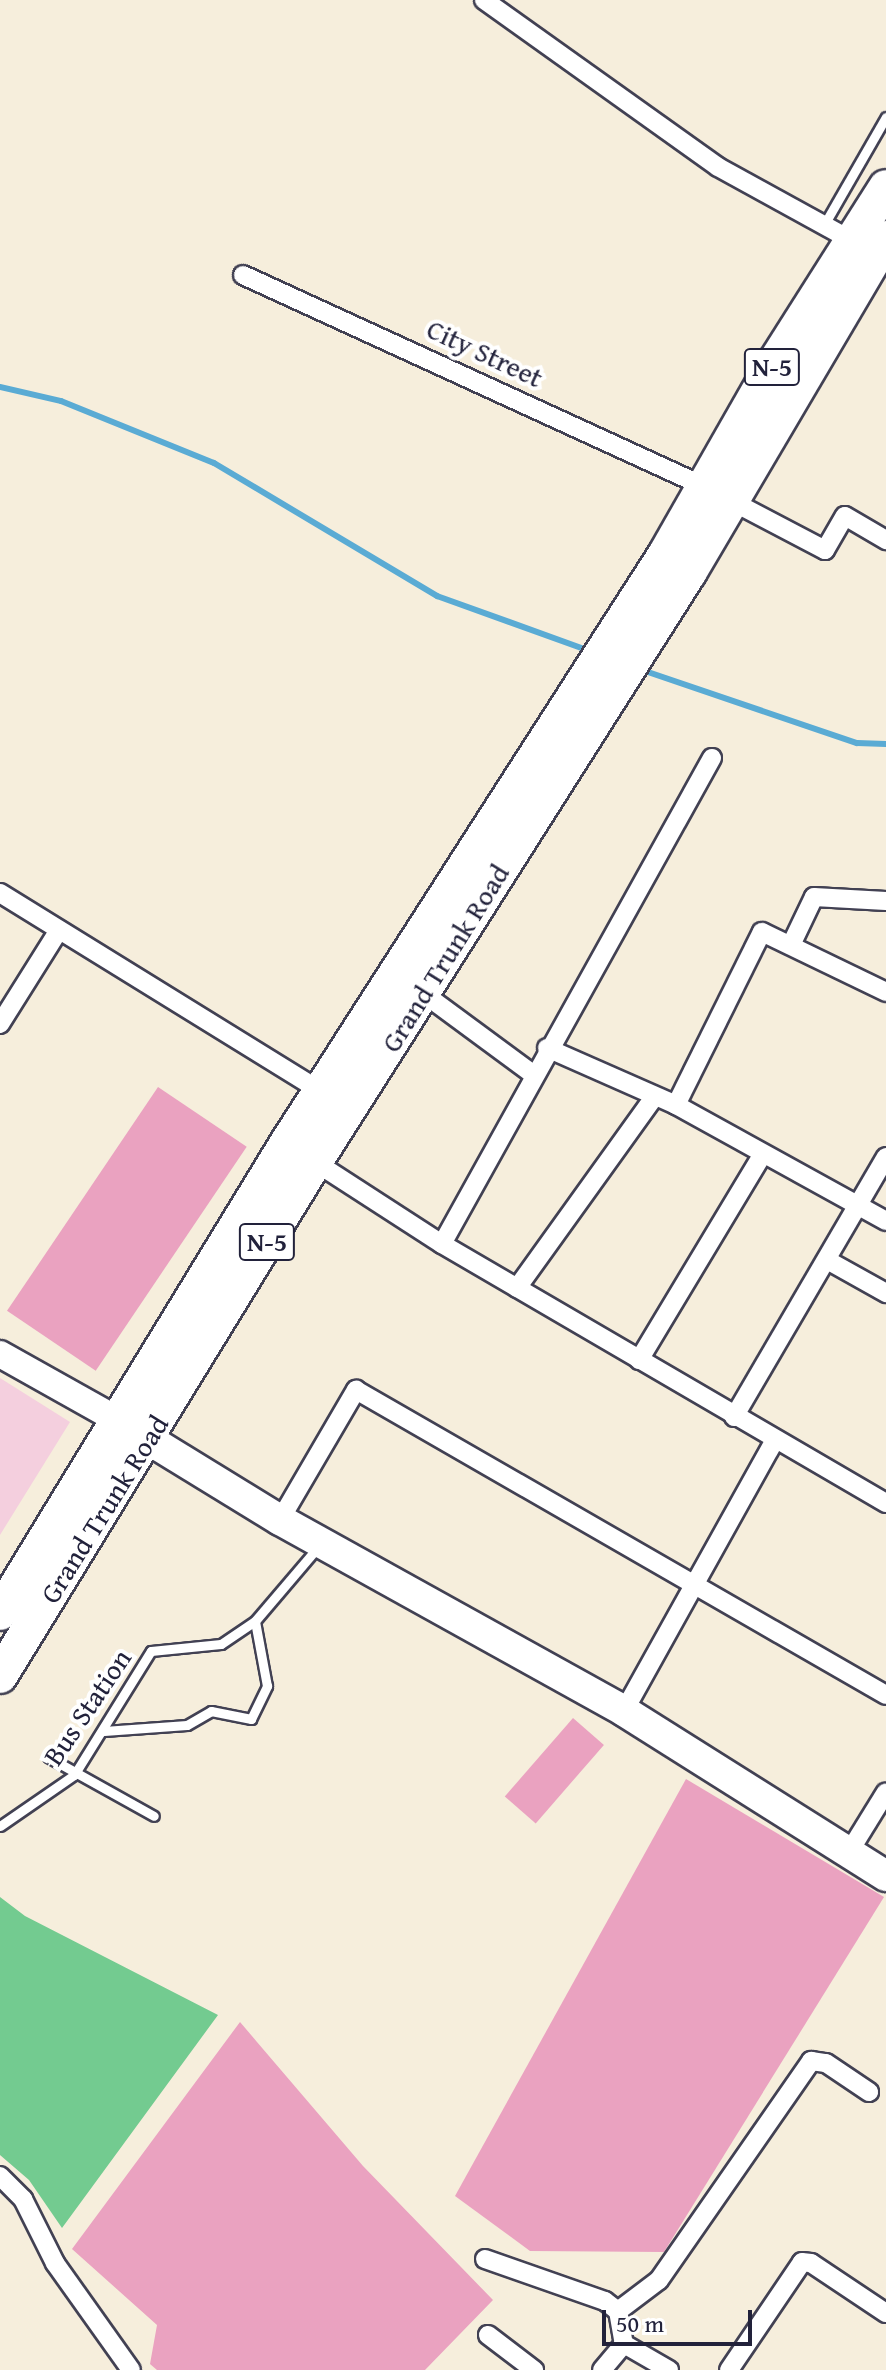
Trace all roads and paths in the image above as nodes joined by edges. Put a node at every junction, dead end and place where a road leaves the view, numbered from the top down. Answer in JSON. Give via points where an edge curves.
{"nodes":[{"id":1,"x":495,"y":3,"type":"edge"},
{"id":2,"x":886,"y":117,"type":"edge"},
{"id":3,"x":886,"y":187,"type":"edge"},
{"id":4,"x":865,"y":243,"type":"edge"},
{"id":5,"x":243,"y":275,"type":"dead end"},
{"id":6,"x":715,"y":492,"type":"junction"},
{"id":7,"x":886,"y":540,"type":"edge"},
{"id":8,"x":712,"y":758,"type":"dead end"},
{"id":9,"x":527,"y":801,"type":"junction"},
{"id":10,"x":0,"y":893,"type":"edge"},
{"id":11,"x":886,"y":901,"type":"edge"},
{"id":12,"x":59,"y":930,"type":"junction"},
{"id":13,"x":791,"y":945,"type":"junction"},
{"id":14,"x":886,"y":992,"type":"edge"},
{"id":15,"x":423,"y":993,"type":"junction"},
{"id":16,"x":0,"y":1024,"type":"edge"},
{"id":17,"x":547,"y":1048,"type":"junction"},
{"id":18,"x":533,"y":1074,"type":"junction"},
{"id":19,"x":321,"y":1091,"type":"junction"},
{"id":20,"x":655,"y":1096,"type":"junction"},
{"id":21,"x":676,"y":1105,"type":"junction"},
{"id":22,"x":287,"y":1143,"type":"junction"},
{"id":23,"x":763,"y":1154,"type":"junction"},
{"id":24,"x":886,"y":1157,"type":"edge"},
{"id":25,"x":315,"y":1162,"type":"junction"},
{"id":26,"x":859,"y":1206,"type":"junction"},
{"id":27,"x":886,"y":1221,"type":"edge"},
{"id":28,"x":442,"y":1244,"type":"junction"},
{"id":29,"x":827,"y":1260,"type":"junction"},
{"id":30,"x":517,"y":1288,"type":"junction"},
{"id":31,"x":886,"y":1293,"type":"edge"},
{"id":32,"x":0,"y":1354,"type":"edge"},
{"id":33,"x":639,"y":1360,"type":"junction"},
{"id":34,"x":734,"y":1417,"type":"junction"},
{"id":35,"x":116,"y":1419,"type":"junction"},
{"id":36,"x":149,"y":1439,"type":"junction"},
{"id":37,"x":774,"y":1441,"type":"junction"},
{"id":38,"x":886,"y":1503,"type":"edge"},
{"id":39,"x":280,"y":1520,"type":"junction"},
{"id":40,"x":322,"y":1542,"type":"junction"},
{"id":41,"x":694,"y":1580,"type":"junction"},
{"id":42,"x":0,"y":1613,"type":"edge"},
{"id":43,"x":255,"y":1621,"type":"junction"},
{"id":44,"x":0,"y":1676,"type":"edge"},
{"id":45,"x":886,"y":1695,"type":"edge"},
{"id":46,"x":624,"y":1711,"type":"junction"},
{"id":47,"x":104,"y":1731,"type":"junction"},
{"id":48,"x":48,"y":1757,"type":"dead end"},
{"id":49,"x":74,"y":1775,"type":"junction"},
{"id":50,"x":886,"y":1792,"type":"edge"},
{"id":51,"x":154,"y":1816,"type":"dead end"},
{"id":52,"x":0,"y":1826,"type":"edge"},
{"id":53,"x":849,"y":1852,"type":"junction"},
{"id":54,"x":886,"y":1876,"type":"edge"},
{"id":55,"x":869,"y":2092,"type":"dead end"},
{"id":56,"x":0,"y":2176,"type":"edge"},
{"id":57,"x":485,"y":2259,"type":"dead end"},
{"id":58,"x":618,"y":2311,"type":"junction"},
{"id":59,"x":886,"y":2313,"type":"edge"},
{"id":60,"x":488,"y":2335,"type":"dead end"},
{"id":61,"x":624,"y":2344,"type":"junction"},
{"id":62,"x":131,"y":2370,"type":"edge"},
{"id":63,"x":534,"y":2370,"type":"edge"},
{"id":64,"x":602,"y":2370,"type":"edge"},
{"id":65,"x":669,"y":2370,"type":"edge"},
{"id":66,"x":729,"y":2370,"type":"edge"}],
"edges":[{"from":1,"to":4,"type":"street","via":[[718,167]]},
{"from":2,"to":4,"type":"lane"},
{"from":3,"to":4,"type":"highway","name":"Grand Trunk Road","number":"N-5"},
{"from":4,"to":6,"type":"highway","name":"Grand Trunk Road","number":"N-5"},
{"from":5,"to":6,"type":"street","name":"City Street"},
{"from":6,"to":7,"type":"street","name":"City Street","via":[[825,550],[845,516]]},
{"from":6,"to":9,"type":"highway","name":"Grand Trunk Road","number":"N-5","via":[[678,563]]},
{"from":8,"to":17,"type":"street"},
{"from":9,"to":15,"type":"highway","name":"Grand Trunk Road","number":"N-5"},
{"from":9,"to":19,"type":"highway","name":"Grand Trunk Road","number":"N-5"},
{"from":10,"to":12,"type":"street"},
{"from":11,"to":13,"type":"street","via":[[814,897]]},
{"from":12,"to":16,"type":"street"},
{"from":12,"to":19,"type":"street"},
{"from":13,"to":14,"type":"street"},
{"from":13,"to":21,"type":"street","via":[[762,932]]},
{"from":15,"to":18,"type":"street"},
{"from":15,"to":25,"type":"highway","name":"Grand Trunk Road","number":"N-5"},
{"from":17,"to":18,"type":"street"},
{"from":17,"to":20,"type":"street"},
{"from":18,"to":28,"type":"street"},
{"from":19,"to":22,"type":"highway","name":"Grand Trunk Road","number":"N-5"},
{"from":20,"to":21,"type":"street"},
{"from":20,"to":30,"type":"street"},
{"from":21,"to":23,"type":"street"},
{"from":22,"to":25,"type":"street"},
{"from":22,"to":35,"type":"highway","name":"Grand Trunk Road","number":"N-5"},
{"from":23,"to":26,"type":"street"},
{"from":23,"to":33,"type":"street"},
{"from":24,"to":26,"type":"street"},
{"from":25,"to":28,"type":"street"},
{"from":25,"to":36,"type":"highway","name":"Grand Trunk Road","number":"N-5"},
{"from":26,"to":27,"type":"street"},
{"from":26,"to":29,"type":"street"},
{"from":28,"to":30,"type":"street"},
{"from":29,"to":31,"type":"street"},
{"from":29,"to":34,"type":"street"},
{"from":30,"to":33,"type":"street"},
{"from":32,"to":35,"type":"street"},
{"from":33,"to":34,"type":"street"},
{"from":34,"to":37,"type":"street"},
{"from":35,"to":36,"type":"main road"},
{"from":35,"to":42,"type":"highway","name":"Grand Trunk Road","number":"N-5"},
{"from":36,"to":39,"type":"main road"},
{"from":36,"to":44,"type":"highway","name":"Grand Trunk Road","number":"N-5"},
{"from":37,"to":38,"type":"street"},
{"from":37,"to":41,"type":"street"},
{"from":39,"to":40,"type":"main road"},
{"from":39,"to":41,"type":"street","via":[[356,1390]]},
{"from":40,"to":43,"type":"lane","name":"Bus Station"},
{"from":40,"to":46,"type":"main road"},
{"from":41,"to":45,"type":"street"},
{"from":41,"to":46,"type":"street"},
{"from":43,"to":47,"type":"lane","name":"Bus Station","via":[[221,1644],[151,1651]]},
{"from":43,"to":47,"type":"lane","via":[[267,1686],[251,1719],[211,1711],[187,1725]]},
{"from":46,"to":53,"type":"main road"},
{"from":47,"to":49,"type":"lane","name":"Bus Station"},
{"from":48,"to":49,"type":"lane"},
{"from":49,"to":51,"type":"lane"},
{"from":49,"to":52,"type":"lane","name":"Bus Station"},
{"from":50,"to":53,"type":"street"},
{"from":53,"to":54,"type":"main road"},
{"from":55,"to":58,"type":"street","via":[[826,2063],[811,2061],[659,2280]]},
{"from":56,"to":62,"type":"street","via":[[23,2199],[55,2263]]},
{"from":57,"to":58,"type":"street","via":[[605,2301]]},
{"from":58,"to":61,"type":"street"},
{"from":59,"to":66,"type":"street","via":[[802,2262]]},
{"from":60,"to":63,"type":"street"},
{"from":61,"to":64,"type":"street"},
{"from":61,"to":65,"type":"street"}]}
